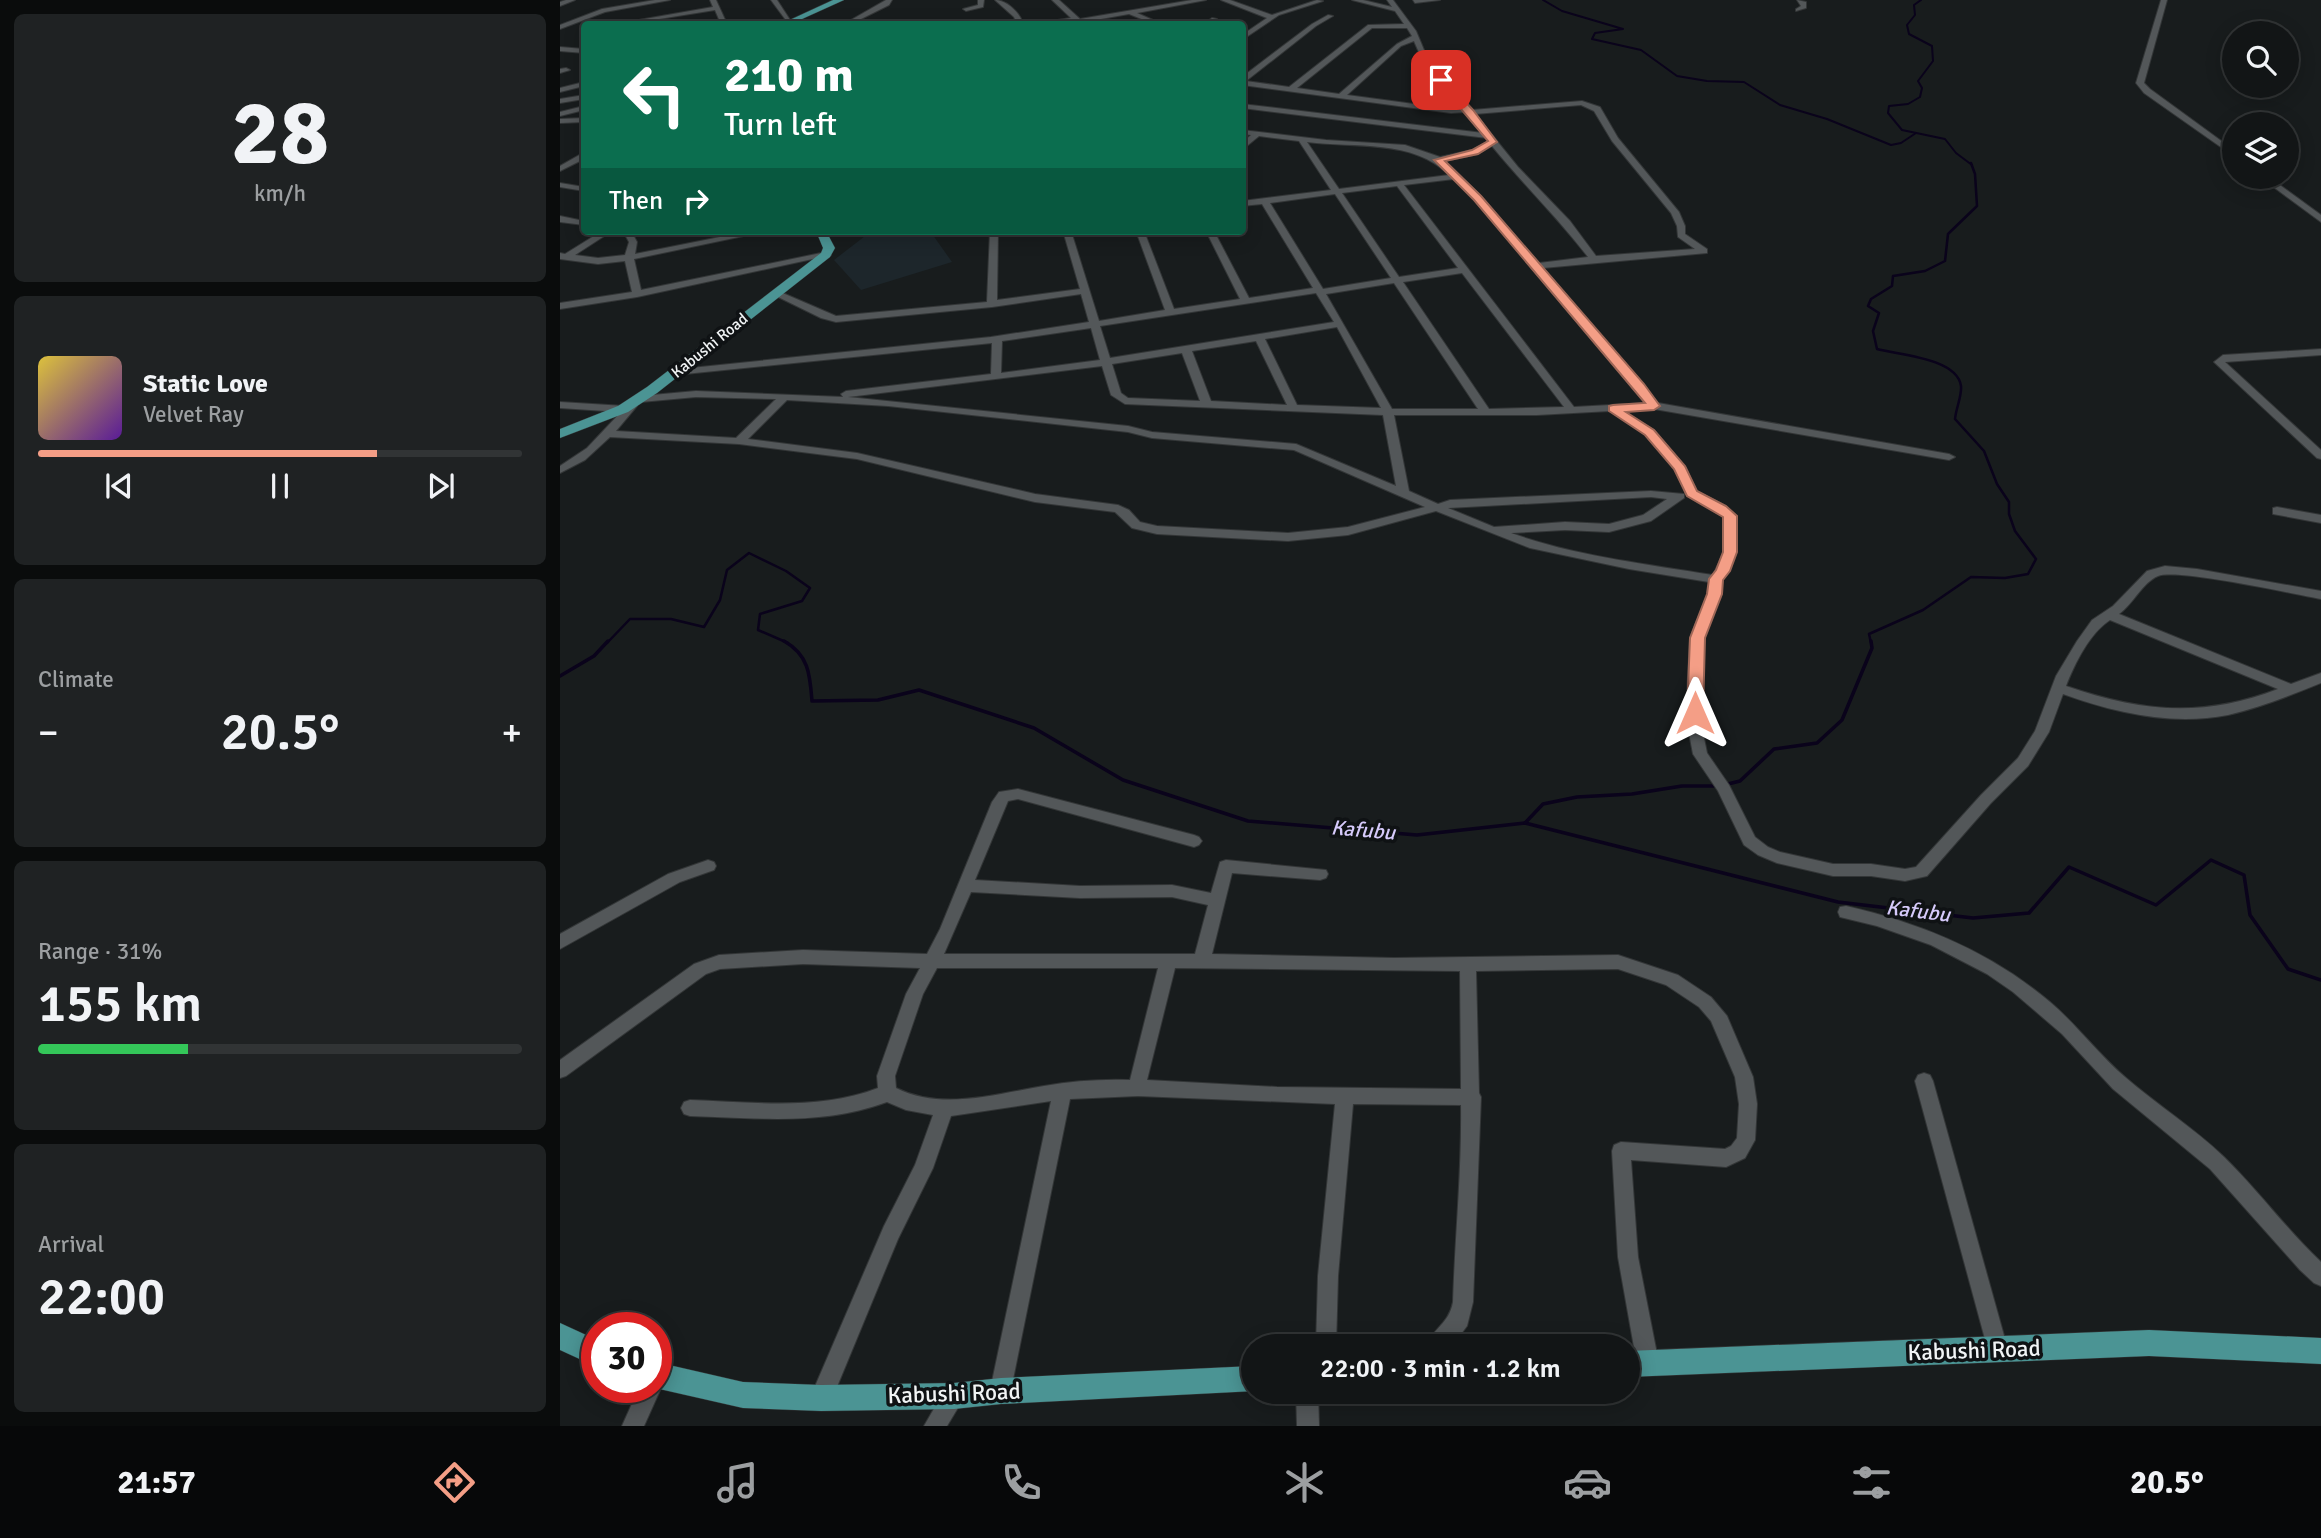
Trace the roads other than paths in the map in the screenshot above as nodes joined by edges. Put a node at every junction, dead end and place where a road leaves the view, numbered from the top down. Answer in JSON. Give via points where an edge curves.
{"nodes":[{"id":1,"x":572,"y":0,"type":"edge"},
{"id":2,"x":667,"y":0,"type":"edge"},
{"id":3,"x":713,"y":0,"type":"edge"},
{"id":4,"x":774,"y":0,"type":"edge"},
{"id":5,"x":840,"y":0,"type":"edge"},
{"id":6,"x":889,"y":0,"type":"edge"},
{"id":7,"x":981,"y":0,"type":"edge"},
{"id":8,"x":998,"y":0,"type":"edge"},
{"id":9,"x":1055,"y":0,"type":"edge"},
{"id":10,"x":1203,"y":0,"type":"edge"},
{"id":11,"x":1224,"y":0,"type":"edge"},
{"id":12,"x":1288,"y":0,"type":"edge"},
{"id":13,"x":1355,"y":0,"type":"edge"},
{"id":14,"x":1437,"y":0,"type":"edge"},
{"id":15,"x":1800,"y":0,"type":"edge"},
{"id":16,"x":2164,"y":0,"type":"edge"},
{"id":17,"x":1320,"y":1,"type":"edge"},
{"id":18,"x":1416,"y":1,"type":"edge"},
{"id":19,"x":560,"y":4,"type":"edge"},
{"id":20,"x":1392,"y":4,"type":"edge"},
{"id":21,"x":1303,"y":6,"type":"junction"},
{"id":22,"x":717,"y":8,"type":"junction"},
{"id":23,"x":966,"y":9,"type":"dead end"},
{"id":24,"x":1798,"y":10,"type":"dead end"},
{"id":25,"x":687,"y":12,"type":"junction"},
{"id":26,"x":1130,"y":13,"type":"junction"},
{"id":27,"x":1272,"y":17,"type":"junction"},
{"id":28,"x":642,"y":21,"type":"edge"},
{"id":29,"x":688,"y":21,"type":"edge"},
{"id":30,"x":723,"y":21,"type":"edge"},
{"id":31,"x":787,"y":21,"type":"edge"},
{"id":32,"x":793,"y":21,"type":"edge"},
{"id":33,"x":853,"y":21,"type":"edge"},
{"id":34,"x":1019,"y":21,"type":"edge"},
{"id":35,"x":1079,"y":21,"type":"edge"},
{"id":36,"x":1151,"y":21,"type":"edge"},
{"id":37,"x":1408,"y":26,"type":"junction"},
{"id":38,"x":576,"y":29,"type":"dead end"},
{"id":39,"x":1246,"y":35,"type":"edge"},
{"id":40,"x":1416,"y":37,"type":"junction"},
{"id":41,"x":560,"y":49,"type":"edge"},
{"id":42,"x":581,"y":51,"type":"edge"},
{"id":43,"x":1246,"y":79,"type":"edge"},
{"id":44,"x":1246,"y":83,"type":"edge"},
{"id":45,"x":581,"y":85,"type":"edge"},
{"id":46,"x":1291,"y":89,"type":"junction"},
{"id":47,"x":560,"y":90,"type":"edge"},
{"id":48,"x":1342,"y":95,"type":"junction"},
{"id":49,"x":581,"y":98,"type":"edge"},
{"id":50,"x":560,"y":101,"type":"edge"},
{"id":51,"x":1246,"y":107,"type":"edge"},
{"id":52,"x":581,"y":109,"type":"edge"},
{"id":53,"x":1469,"y":110,"type":"junction"},
{"id":54,"x":560,"y":114,"type":"edge"},
{"id":55,"x":581,"y":120,"type":"edge"},
{"id":56,"x":560,"y":121,"type":"edge"},
{"id":57,"x":1246,"y":133,"type":"edge"},
{"id":58,"x":1257,"y":134,"type":"junction"},
{"id":59,"x":1490,"y":139,"type":"junction"},
{"id":60,"x":1301,"y":140,"type":"junction"},
{"id":61,"x":1246,"y":144,"type":"edge"},
{"id":62,"x":2222,"y":146,"type":"edge"},
{"id":63,"x":581,"y":158,"type":"edge"},
{"id":64,"x":1439,"y":160,"type":"junction"},
{"id":65,"x":560,"y":169,"type":"edge"},
{"id":66,"x":1457,"y":176,"type":"junction"},
{"id":67,"x":1399,"y":184,"type":"junction"},
{"id":68,"x":560,"y":185,"type":"edge"},
{"id":69,"x":581,"y":188,"type":"edge"},
{"id":70,"x":2280,"y":189,"type":"edge"},
{"id":71,"x":1338,"y":192,"type":"junction"},
{"id":72,"x":1265,"y":202,"type":"junction"},
{"id":73,"x":1246,"y":204,"type":"edge"},
{"id":74,"x":560,"y":219,"type":"edge"},
{"id":75,"x":2321,"y":219,"type":"edge"},
{"id":76,"x":581,"y":222,"type":"edge"},
{"id":77,"x":601,"y":235,"type":"edge"},
{"id":78,"x":629,"y":235,"type":"edge"},
{"id":79,"x":744,"y":235,"type":"edge"},
{"id":80,"x":823,"y":235,"type":"edge"},
{"id":81,"x":994,"y":235,"type":"edge"},
{"id":82,"x":1068,"y":235,"type":"edge"},
{"id":83,"x":1142,"y":235,"type":"edge"},
{"id":84,"x":1212,"y":235,"type":"edge"},
{"id":85,"x":826,"y":255,"type":"junction"},
{"id":86,"x":563,"y":256,"type":"edge"},
{"id":87,"x":629,"y":258,"type":"junction"},
{"id":88,"x":1594,"y":259,"type":"junction"},
{"id":89,"x":1536,"y":266,"type":"junction"},
{"id":90,"x":1463,"y":270,"type":"junction"},
{"id":91,"x":1395,"y":280,"type":"junction"},
{"id":92,"x":1085,"y":291,"type":"junction"},
{"id":93,"x":1319,"y":291,"type":"junction"},
{"id":94,"x":775,"y":293,"type":"junction"},
{"id":95,"x":637,"y":294,"type":"junction"},
{"id":96,"x":1246,"y":301,"type":"junction"},
{"id":97,"x":992,"y":304,"type":"junction"},
{"id":98,"x":560,"y":306,"type":"edge"},
{"id":99,"x":1171,"y":313,"type":"junction"},
{"id":100,"x":1340,"y":324,"type":"junction"},
{"id":101,"x":1097,"y":325,"type":"junction"},
{"id":102,"x":1259,"y":336,"type":"junction"},
{"id":103,"x":997,"y":339,"type":"junction"},
{"id":104,"x":1186,"y":349,"type":"junction"},
{"id":105,"x":2321,"y":352,"type":"edge"},
{"id":106,"x":1107,"y":361,"type":"junction"},
{"id":107,"x":675,"y":372,"type":"junction"},
{"id":108,"x":996,"y":377,"type":"junction"},
{"id":109,"x":785,"y":396,"type":"junction"},
{"id":110,"x":829,"y":398,"type":"junction"},
{"id":111,"x":632,"y":404,"type":"junction"},
{"id":112,"x":560,"y":405,"type":"edge"},
{"id":113,"x":1207,"y":405,"type":"junction"},
{"id":114,"x":1654,"y":406,"type":"junction"},
{"id":115,"x":1294,"y":409,"type":"junction"},
{"id":116,"x":1613,"y":409,"type":"junction"},
{"id":117,"x":1571,"y":410,"type":"junction"},
{"id":118,"x":1485,"y":411,"type":"junction"},
{"id":119,"x":1388,"y":412,"type":"junction"},
{"id":120,"x":560,"y":434,"type":"edge"},
{"id":121,"x":607,"y":435,"type":"junction"},
{"id":122,"x":739,"y":441,"type":"junction"},
{"id":123,"x":2321,"y":456,"type":"edge"},
{"id":124,"x":1949,"y":457,"type":"dead end"},
{"id":125,"x":560,"y":470,"type":"edge"},
{"id":126,"x":1403,"y":492,"type":"junction"},
{"id":127,"x":1692,"y":493,"type":"junction"},
{"id":128,"x":1678,"y":497,"type":"junction"},
{"id":129,"x":1434,"y":507,"type":"junction"},
{"id":130,"x":2277,"y":511,"type":"dead end"},
{"id":131,"x":2321,"y":519,"type":"edge"},
{"id":132,"x":1490,"y":530,"type":"junction"},
{"id":133,"x":1716,"y":579,"type":"junction"},
{"id":134,"x":2321,"y":594,"type":"edge"},
{"id":135,"x":2110,"y":615,"type":"junction"},
{"id":136,"x":2321,"y":678,"type":"edge"},
{"id":137,"x":2059,"y":688,"type":"junction"},
{"id":138,"x":2290,"y":690,"type":"junction"},
{"id":139,"x":1194,"y":841,"type":"dead end"},
{"id":140,"x":708,"y":866,"type":"dead end"},
{"id":141,"x":1320,"y":874,"type":"dead end"},
{"id":142,"x":966,"y":886,"type":"junction"},
{"id":143,"x":1215,"y":900,"type":"junction"},
{"id":144,"x":1846,"y":912,"type":"dead end"},
{"id":145,"x":560,"y":942,"type":"edge"},
{"id":146,"x":932,"y":961,"type":"junction"},
{"id":147,"x":1168,"y":961,"type":"junction"},
{"id":148,"x":1202,"y":961,"type":"junction"},
{"id":149,"x":1468,"y":964,"type":"junction"},
{"id":150,"x":560,"y":1070,"type":"edge"},
{"id":151,"x":1924,"y":1081,"type":"dead end"},
{"id":152,"x":1137,"y":1086,"type":"junction"},
{"id":153,"x":1062,"y":1091,"type":"junction"},
{"id":154,"x":888,"y":1093,"type":"junction"},
{"id":155,"x":1345,"y":1096,"type":"junction"},
{"id":156,"x":1472,"y":1097,"type":"junction"},
{"id":157,"x":690,"y":1108,"type":"dead end"},
{"id":158,"x":944,"y":1109,"type":"junction"},
{"id":159,"x":2321,"y":1276,"type":"edge"},
{"id":160,"x":1326,"y":1334,"type":"edge"},
{"id":161,"x":1449,"y":1334,"type":"edge"},
{"id":162,"x":1635,"y":1334,"type":"edge"},
{"id":163,"x":560,"y":1336,"type":"edge"},
{"id":164,"x":581,"y":1346,"type":"edge"},
{"id":165,"x":1998,"y":1350,"type":"junction"},
{"id":166,"x":2321,"y":1351,"type":"edge"},
{"id":167,"x":1640,"y":1364,"type":"edge"},
{"id":168,"x":672,"y":1379,"type":"edge"},
{"id":169,"x":1241,"y":1380,"type":"edge"},
{"id":170,"x":1001,"y":1391,"type":"junction"},
{"id":171,"x":954,"y":1396,"type":"junction"},
{"id":172,"x":821,"y":1398,"type":"junction"},
{"id":173,"x":643,"y":1403,"type":"edge"},
{"id":174,"x":1307,"y":1404,"type":"edge"},
{"id":175,"x":633,"y":1426,"type":"edge"},
{"id":176,"x":935,"y":1426,"type":"edge"},
{"id":177,"x":1308,"y":1426,"type":"edge"}],
"edges":[{"from":1,"to":19,"type":"street"},
{"from":2,"to":38,"type":"street","via":[[604,10],[560,27]]},
{"from":3,"to":22,"type":"street"},
{"from":4,"to":31,"type":"street"},
{"from":5,"to":32,"type":"main road"},
{"from":6,"to":33,"type":"street"},
{"from":7,"to":23,"type":"street","via":[[981,6]]},
{"from":8,"to":34,"type":"street"},
{"from":9,"to":35,"type":"street"},
{"from":10,"to":26,"type":"street"},
{"from":11,"to":27,"type":"street"},
{"from":12,"to":21,"type":"street"},
{"from":13,"to":20,"type":"street"},
{"from":14,"to":18,"type":"street"},
{"from":15,"to":24,"type":"street","via":[[1804,7]]},
{"from":16,"to":62,"type":"street","via":[[2140,83]]},
{"from":17,"to":21,"type":"street"},
{"from":18,"to":20,"type":"street"},
{"from":20,"to":37,"type":"street"},
{"from":21,"to":27,"type":"street"},
{"from":21,"to":43,"type":"street","via":[[1330,16]]},
{"from":22,"to":25,"type":"street"},
{"from":22,"to":30,"type":"street"},
{"from":25,"to":28,"type":"street"},
{"from":25,"to":29,"type":"street"},
{"from":26,"to":35,"type":"street"},
{"from":26,"to":36,"type":"street"},
{"from":27,"to":39,"type":"street"},
{"from":37,"to":40,"type":"street"},
{"from":37,"to":46,"type":"street","via":[[1370,26]]},
{"from":40,"to":48,"type":"street","via":[[1399,45]]},
{"from":40,"to":53,"type":"street","via":[[1426,63]]},
{"from":41,"to":42,"type":"street"},
{"from":44,"to":46,"type":"street"},
{"from":45,"to":47,"type":"street"},
{"from":46,"to":48,"type":"street"},
{"from":48,"to":53,"type":"street"},
{"from":49,"to":50,"type":"street"},
{"from":51,"to":59,"type":"street"},
{"from":52,"to":54,"type":"street"},
{"from":53,"to":59,"type":"street"},
{"from":53,"to":88,"type":"street","via":[[1582,103],[1593,107],[1675,212],[1683,238],[1704,251]]},
{"from":55,"to":56,"type":"street"},
{"from":57,"to":58,"type":"street"},
{"from":58,"to":60,"type":"street"},
{"from":58,"to":61,"type":"street"},
{"from":59,"to":64,"type":"street","via":[[1475,152]]},
{"from":59,"to":88,"type":"street"},
{"from":60,"to":64,"type":"street","via":[[1405,147]]},
{"from":60,"to":71,"type":"street"},
{"from":63,"to":65,"type":"street"},
{"from":64,"to":66,"type":"street"},
{"from":66,"to":67,"type":"street"},
{"from":66,"to":89,"type":"street"},
{"from":67,"to":71,"type":"street"},
{"from":67,"to":90,"type":"street"},
{"from":68,"to":69,"type":"street"},
{"from":70,"to":75,"type":"street"},
{"from":71,"to":72,"type":"street"},
{"from":71,"to":91,"type":"street"},
{"from":72,"to":73,"type":"street"},
{"from":72,"to":93,"type":"street"},
{"from":74,"to":76,"type":"street"},
{"from":77,"to":86,"type":"street"},
{"from":78,"to":87,"type":"street","via":[[633,242]]},
{"from":79,"to":87,"type":"street"},
{"from":80,"to":85,"type":"main road","via":[[829,248]]},
{"from":81,"to":97,"type":"street"},
{"from":82,"to":92,"type":"street"},
{"from":83,"to":99,"type":"street"},
{"from":84,"to":96,"type":"street"},
{"from":85,"to":94,"type":"main road","name":"Kabushi Road"},
{"from":85,"to":95,"type":"street"},
{"from":86,"to":87,"type":"street","via":[[598,261]]},
{"from":87,"to":95,"type":"street"},
{"from":88,"to":89,"type":"street"},
{"from":89,"to":114,"type":"street"},
{"from":90,"to":91,"type":"street"},
{"from":90,"to":117,"type":"street"},
{"from":91,"to":93,"type":"street"},
{"from":91,"to":118,"type":"street"},
{"from":92,"to":97,"type":"street"},
{"from":92,"to":101,"type":"street"},
{"from":93,"to":96,"type":"street"},
{"from":93,"to":100,"type":"street"},
{"from":94,"to":97,"type":"street","via":[[836,319]]},
{"from":94,"to":107,"type":"main road","name":"Kabushi Road"},
{"from":95,"to":98,"type":"street"},
{"from":96,"to":99,"type":"street"},
{"from":99,"to":101,"type":"street"},
{"from":100,"to":102,"type":"street"},
{"from":100,"to":119,"type":"street"},
{"from":101,"to":103,"type":"street"},
{"from":101,"to":106,"type":"street"},
{"from":102,"to":104,"type":"street"},
{"from":102,"to":115,"type":"street"},
{"from":103,"to":107,"type":"street"},
{"from":103,"to":108,"type":"street"},
{"from":104,"to":106,"type":"street"},
{"from":104,"to":113,"type":"street"},
{"from":105,"to":123,"type":"street","via":[[2222,358],[2219,362]]},
{"from":106,"to":108,"type":"street"},
{"from":106,"to":113,"type":"street","via":[[1121,400]]},
{"from":107,"to":111,"type":"main road","name":"Kabushi Road"},
{"from":108,"to":110,"type":"street"},
{"from":109,"to":110,"type":"street"},
{"from":109,"to":111,"type":"street","via":[[696,394]]},
{"from":109,"to":122,"type":"street"},
{"from":110,"to":126,"type":"street","via":[[1292,447]]},
{"from":111,"to":112,"type":"street"},
{"from":111,"to":120,"type":"main road","name":"Kabushi Road"},
{"from":111,"to":121,"type":"street"},
{"from":113,"to":115,"type":"street"},
{"from":114,"to":116,"type":"street"},
{"from":114,"to":124,"type":"street"},
{"from":115,"to":119,"type":"street"},
{"from":116,"to":117,"type":"street"},
{"from":116,"to":127,"type":"street","via":[[1650,432],[1680,468]]},
{"from":117,"to":118,"type":"street"},
{"from":118,"to":119,"type":"street"},
{"from":119,"to":126,"type":"street"},
{"from":121,"to":122,"type":"street"},
{"from":121,"to":125,"type":"street","via":[[580,460]]},
{"from":122,"to":129,"type":"street","via":[[857,456],[1022,496],[1118,509],[1136,525],[1157,530],[1235,536],[1324,535]]},
{"from":126,"to":129,"type":"street"},
{"from":127,"to":128,"type":"street"},
{"from":127,"to":133,"type":"street","via":[[1730,516],[1730,552]]},
{"from":128,"to":129,"type":"street","via":[[1570,496]]},
{"from":128,"to":132,"type":"street","via":[[1647,518],[1609,528]]},
{"from":129,"to":132,"type":"street"},
{"from":130,"to":131,"type":"street"},
{"from":132,"to":133,"type":"street","via":[[1555,549]]},
{"from":133,"to":137,"type":"street","via":[[1697,638],[1696,733],[1700,754],[1721,784],[1749,841],[1762,851],[1814,867],[1922,872],[2023,762],[2042,732]]},
{"from":134,"to":135,"type":"street","via":[[2165,570],[2151,574]]},
{"from":135,"to":137,"type":"street","via":[[2097,623],[2082,644]]},
{"from":135,"to":138,"type":"street"},
{"from":136,"to":138,"type":"street"},
{"from":137,"to":138,"type":"street","via":[[2106,705],[2168,714],[2231,710]]},
{"from":139,"to":142,"type":"street","via":[[1009,793],[999,802]]},
{"from":140,"to":145,"type":"street","via":[[674,878]]},
{"from":141,"to":143,"type":"street","via":[[1226,866]]},
{"from":142,"to":143,"type":"street","via":[[1172,891]]},
{"from":142,"to":146,"type":"street"},
{"from":143,"to":148,"type":"street"},
{"from":144,"to":159,"type":"street","via":[[1934,937],[1973,957],[2029,996],[2118,1082],[2216,1161]]},
{"from":146,"to":147,"type":"street"},
{"from":146,"to":150,"type":"street","via":[[803,957],[719,962],[700,969]]},
{"from":146,"to":154,"type":"street","via":[[915,994],[886,1076]]},
{"from":147,"to":148,"type":"street"},
{"from":147,"to":152,"type":"street"},
{"from":148,"to":149,"type":"street"},
{"from":149,"to":156,"type":"street"},
{"from":149,"to":162,"type":"street","via":[[1618,962],[1672,980],[1706,1002],[1728,1035],[1744,1077],[1748,1104],[1746,1140],[1738,1152],[1726,1158],[1621,1151]]},
{"from":151,"to":165,"type":"street"},
{"from":152,"to":153,"type":"street"},
{"from":152,"to":155,"type":"street"},
{"from":153,"to":158,"type":"street"},
{"from":153,"to":170,"type":"street"},
{"from":154,"to":157,"type":"street","via":[[866,1104],[833,1111]]},
{"from":154,"to":158,"type":"street","via":[[914,1105]]},
{"from":155,"to":156,"type":"street"},
{"from":155,"to":160,"type":"street"},
{"from":156,"to":161,"type":"street","via":[[1463,1302],[1460,1319]]},
{"from":158,"to":172,"type":"street","via":[[924,1168]]},
{"from":163,"to":164,"type":"main road"},
{"from":165,"to":166,"type":"main road","name":"Kabushi Road","via":[[2149,1343]]},
{"from":165,"to":167,"type":"main road","name":"Kabushi Road"},
{"from":168,"to":172,"type":"main road","name":"Kabushi Road","via":[[743,1395]]},
{"from":169,"to":170,"type":"main road","name":"Kabushi Road"},
{"from":170,"to":171,"type":"main road","name":"Kabushi Road"},
{"from":171,"to":172,"type":"main road","name":"Kabushi Road"},
{"from":171,"to":176,"type":"street"},
{"from":173,"to":175,"type":"street"},
{"from":174,"to":177,"type":"street"}]}
